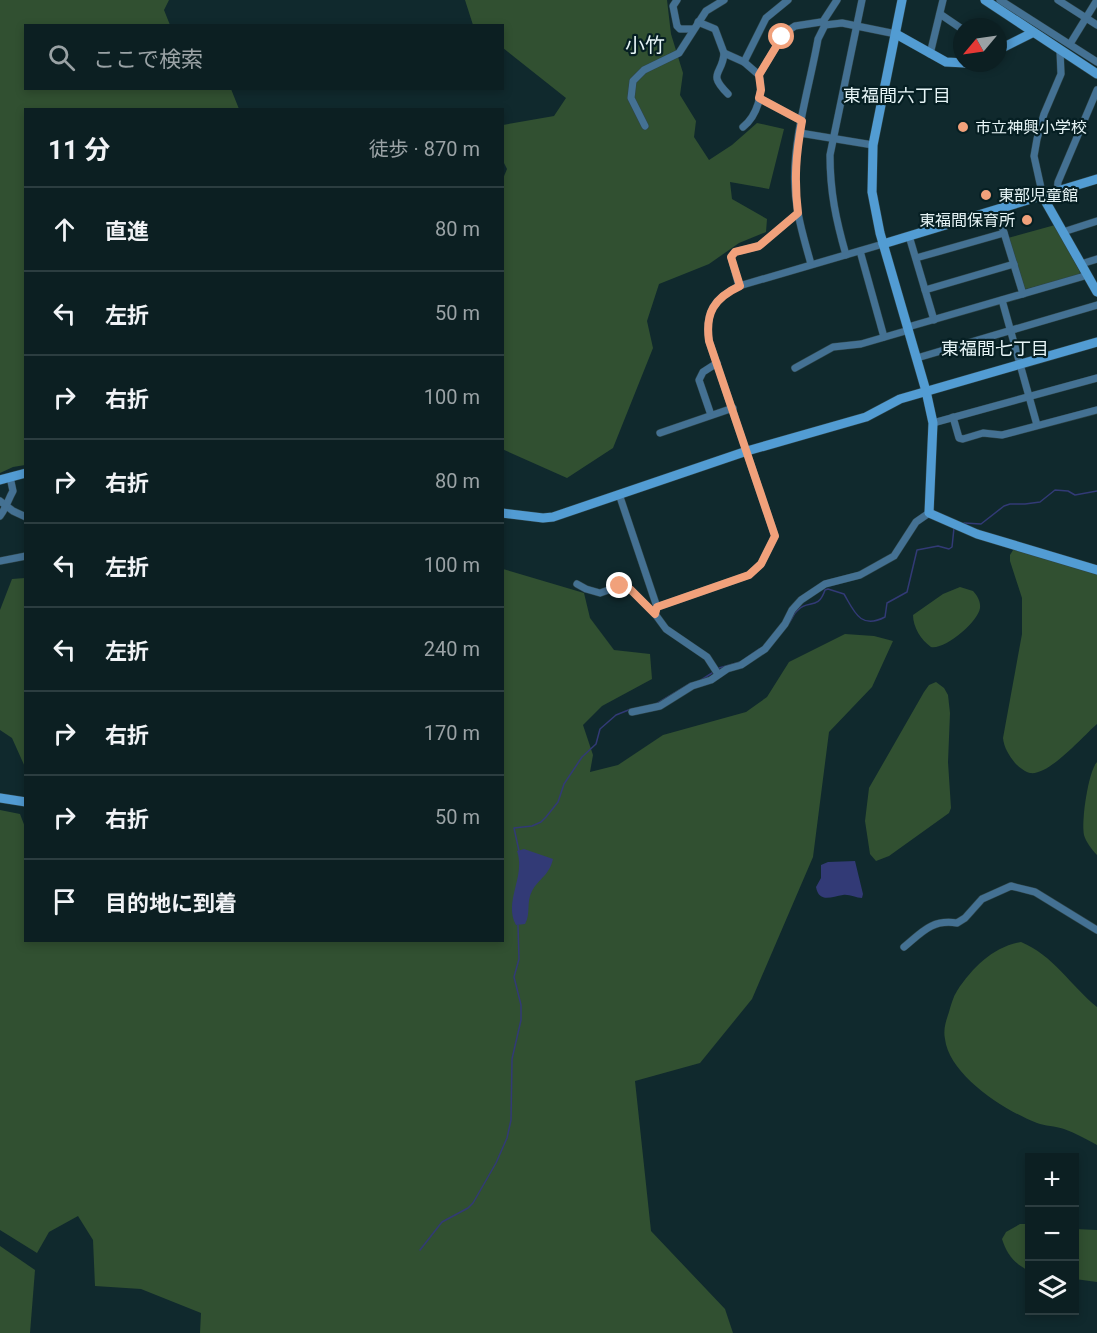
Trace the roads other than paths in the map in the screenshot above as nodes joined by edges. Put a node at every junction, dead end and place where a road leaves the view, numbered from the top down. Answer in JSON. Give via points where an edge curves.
{"nodes":[{"id":1,"x":677,"y":0,"type":"edge"},
{"id":2,"x":724,"y":0,"type":"edge"},
{"id":3,"x":788,"y":0,"type":"edge"},
{"id":4,"x":837,"y":0,"type":"edge"},
{"id":5,"x":862,"y":0,"type":"edge"},
{"id":6,"x":902,"y":0,"type":"edge"},
{"id":7,"x":942,"y":0,"type":"edge"},
{"id":8,"x":1058,"y":0,"type":"edge"},
{"id":9,"x":1097,"y":0,"type":"edge"},
{"id":10,"x":992,"y":1,"type":"edge"},
{"id":11,"x":940,"y":14,"type":"junction"},
{"id":12,"x":1086,"y":18,"type":"junction"},
{"id":13,"x":698,"y":22,"type":"junction"},
{"id":14,"x":953,"y":23,"type":"edge"},
{"id":15,"x":825,"y":25,"type":"junction"},
{"id":16,"x":1097,"y":25,"type":"edge"},
{"id":17,"x":856,"y":26,"type":"junction"},
{"id":18,"x":693,"y":29,"type":"junction"},
{"id":19,"x":1032,"y":33,"type":"junction"},
{"id":20,"x":896,"y":34,"type":"junction"},
{"id":21,"x":1070,"y":44,"type":"junction"},
{"id":22,"x":1007,"y":46,"type":"edge"},
{"id":23,"x":1060,"y":51,"type":"junction"},
{"id":24,"x":724,"y":53,"type":"junction"},
{"id":25,"x":930,"y":54,"type":"junction"},
{"id":26,"x":744,"y":62,"type":"junction"},
{"id":27,"x":953,"y":62,"type":"edge"},
{"id":28,"x":1097,"y":62,"type":"edge"},
{"id":29,"x":1097,"y":74,"type":"edge"},
{"id":30,"x":759,"y":75,"type":"junction"},
{"id":31,"x":1097,"y":90,"type":"edge"},
{"id":32,"x":728,"y":94,"type":"dead end"},
{"id":33,"x":759,"y":98,"type":"junction"},
{"id":34,"x":802,"y":121,"type":"junction"},
{"id":35,"x":645,"y":126,"type":"dead end"},
{"id":36,"x":743,"y":128,"type":"dead end"},
{"id":37,"x":800,"y":133,"type":"junction"},
{"id":38,"x":834,"y":138,"type":"junction"},
{"id":39,"x":873,"y":145,"type":"junction"},
{"id":40,"x":1097,"y":179,"type":"edge"},
{"id":41,"x":1057,"y":192,"type":"junction"},
{"id":42,"x":1043,"y":197,"type":"junction"},
{"id":43,"x":997,"y":210,"type":"junction"},
{"id":44,"x":798,"y":213,"type":"junction"},
{"id":45,"x":1097,"y":221,"type":"edge"},
{"id":46,"x":1063,"y":232,"type":"junction"},
{"id":47,"x":1004,"y":233,"type":"junction"},
{"id":48,"x":909,"y":236,"type":"junction"},
{"id":49,"x":883,"y":244,"type":"junction"},
{"id":50,"x":860,"y":251,"type":"junction"},
{"id":51,"x":846,"y":255,"type":"junction"},
{"id":52,"x":916,"y":258,"type":"junction"},
{"id":53,"x":1097,"y":259,"type":"edge"},
{"id":54,"x":811,"y":264,"type":"junction"},
{"id":55,"x":1014,"y":264,"type":"junction"},
{"id":56,"x":1082,"y":264,"type":"junction"},
{"id":57,"x":1088,"y":275,"type":"junction"},
{"id":58,"x":740,"y":286,"type":"junction"},
{"id":59,"x":925,"y":290,"type":"junction"},
{"id":60,"x":1097,"y":292,"type":"edge"},
{"id":61,"x":1023,"y":294,"type":"junction"},
{"id":62,"x":1002,"y":300,"type":"junction"},
{"id":63,"x":1097,"y":305,"type":"edge"},
{"id":64,"x":934,"y":320,"type":"junction"},
{"id":65,"x":908,"y":328,"type":"junction"},
{"id":66,"x":1010,"y":331,"type":"junction"},
{"id":67,"x":884,"y":337,"type":"junction"},
{"id":68,"x":1097,"y":342,"type":"edge"},
{"id":69,"x":917,"y":358,"type":"junction"},
{"id":70,"x":717,"y":363,"type":"junction"},
{"id":71,"x":1020,"y":364,"type":"junction"},
{"id":72,"x":795,"y":368,"type":"dead end"},
{"id":73,"x":1097,"y":378,"type":"edge"},
{"id":74,"x":926,"y":391,"type":"junction"},
{"id":75,"x":1029,"y":396,"type":"junction"},
{"id":76,"x":733,"y":408,"type":"junction"},
{"id":77,"x":1097,"y":410,"type":"edge"},
{"id":78,"x":711,"y":415,"type":"junction"},
{"id":79,"x":953,"y":417,"type":"junction"},
{"id":80,"x":933,"y":423,"type":"junction"},
{"id":81,"x":1037,"y":425,"type":"junction"},
{"id":82,"x":660,"y":433,"type":"dead end"},
{"id":83,"x":747,"y":451,"type":"junction"},
{"id":84,"x":24,"y":474,"type":"edge"},
{"id":85,"x":10,"y":477,"type":"junction"},
{"id":86,"x":0,"y":480,"type":"edge"},
{"id":87,"x":619,"y":494,"type":"junction"},
{"id":88,"x":3,"y":503,"type":"edge"},
{"id":89,"x":504,"y":513,"type":"edge"},
{"id":90,"x":929,"y":513,"type":"junction"},
{"id":91,"x":0,"y":516,"type":"edge"},
{"id":92,"x":24,"y":516,"type":"edge"},
{"id":93,"x":0,"y":552,"type":"edge"},
{"id":94,"x":24,"y":556,"type":"edge"},
{"id":95,"x":1,"y":561,"type":"edge"},
{"id":96,"x":1097,"y":570,"type":"edge"},
{"id":97,"x":577,"y":584,"type":"dead end"},
{"id":98,"x":656,"y":611,"type":"junction"},
{"id":99,"x":718,"y":674,"type":"junction"},
{"id":100,"x":632,"y":712,"type":"dead end"},
{"id":101,"x":0,"y":798,"type":"edge"},
{"id":102,"x":24,"y":802,"type":"edge"},
{"id":103,"x":1097,"y":930,"type":"edge"},
{"id":104,"x":904,"y":947,"type":"dead end"}],
"edges":[{"from":1,"to":18,"type":"street","via":[[673,6],[677,26]]},
{"from":2,"to":13,"type":"street","via":[[706,11]]},
{"from":3,"to":26,"type":"street","via":[[766,18]]},
{"from":4,"to":15,"type":"street","via":[[824,20]]},
{"from":5,"to":17,"type":"street"},
{"from":6,"to":20,"type":"street"},
{"from":7,"to":11,"type":"street"},
{"from":8,"to":12,"type":"street"},
{"from":9,"to":12,"type":"street"},
{"from":10,"to":19,"type":"street"},
{"from":10,"to":21,"type":"street"},
{"from":11,"to":14,"type":"street"},
{"from":11,"to":25,"type":"street"},
{"from":12,"to":16,"type":"street"},
{"from":12,"to":21,"type":"street"},
{"from":13,"to":18,"type":"street"},
{"from":13,"to":24,"type":"street","via":[[715,29]]},
{"from":15,"to":17,"type":"street"},
{"from":15,"to":30,"type":"street","via":[[812,23],[789,30]]},
{"from":15,"to":34,"type":"street","via":[[818,39]]},
{"from":17,"to":20,"type":"street"},
{"from":17,"to":38,"type":"street"},
{"from":18,"to":35,"type":"street","via":[[679,53],[644,70],[633,81],[631,98]]},
{"from":19,"to":22,"type":"street"},
{"from":19,"to":23,"type":"street"},
{"from":20,"to":25,"type":"street"},
{"from":20,"to":39,"type":"street"},
{"from":21,"to":28,"type":"street"},
{"from":23,"to":29,"type":"street"},
{"from":23,"to":42,"type":"street","via":[[1061,74],[1044,114],[1034,156]]},
{"from":24,"to":26,"type":"street"},
{"from":24,"to":32,"type":"street","via":[[716,77]]},
{"from":25,"to":27,"type":"street"},
{"from":26,"to":30,"type":"street"},
{"from":30,"to":33,"type":"street"},
{"from":31,"to":41,"type":"street"},
{"from":33,"to":34,"type":"street"},
{"from":33,"to":36,"type":"street","via":[[751,120]]},
{"from":34,"to":37,"type":"street"},
{"from":37,"to":38,"type":"street"},
{"from":37,"to":44,"type":"street","via":[[794,185]]},
{"from":38,"to":39,"type":"street"},
{"from":38,"to":51,"type":"street","via":[[830,180],[833,209]]},
{"from":39,"to":49,"type":"street","via":[[873,192]]},
{"from":40,"to":41,"type":"street"},
{"from":41,"to":42,"type":"street"},
{"from":42,"to":43,"type":"street"},
{"from":42,"to":46,"type":"street"},
{"from":43,"to":47,"type":"street"},
{"from":43,"to":48,"type":"street"},
{"from":44,"to":54,"type":"street"},
{"from":44,"to":58,"type":"street","via":[[759,246],[735,252],[731,257]]},
{"from":45,"to":46,"type":"street"},
{"from":46,"to":56,"type":"street"},
{"from":47,"to":52,"type":"street"},
{"from":47,"to":55,"type":"street"},
{"from":48,"to":49,"type":"street"},
{"from":48,"to":52,"type":"street"},
{"from":49,"to":50,"type":"street"},
{"from":49,"to":65,"type":"street"},
{"from":50,"to":51,"type":"street"},
{"from":50,"to":67,"type":"street"},
{"from":51,"to":54,"type":"street"},
{"from":52,"to":59,"type":"street"},
{"from":53,"to":56,"type":"street"},
{"from":54,"to":58,"type":"street"},
{"from":55,"to":59,"type":"street"},
{"from":55,"to":61,"type":"street"},
{"from":56,"to":57,"type":"street"},
{"from":57,"to":60,"type":"street"},
{"from":57,"to":61,"type":"street"},
{"from":58,"to":70,"type":"street","via":[[719,299],[709,316],[709,341]]},
{"from":59,"to":64,"type":"street"},
{"from":61,"to":62,"type":"street"},
{"from":62,"to":64,"type":"street"},
{"from":62,"to":66,"type":"street"},
{"from":63,"to":66,"type":"street"},
{"from":64,"to":65,"type":"street"},
{"from":65,"to":67,"type":"street"},
{"from":65,"to":69,"type":"street"},
{"from":66,"to":69,"type":"street"},
{"from":66,"to":71,"type":"street"},
{"from":67,"to":72,"type":"street","via":[[834,347]]},
{"from":68,"to":71,"type":"street"},
{"from":69,"to":74,"type":"street"},
{"from":70,"to":76,"type":"street"},
{"from":70,"to":78,"type":"street","via":[[703,372],[699,380]]},
{"from":71,"to":74,"type":"street"},
{"from":71,"to":75,"type":"street"},
{"from":73,"to":75,"type":"street"},
{"from":74,"to":80,"type":"street"},
{"from":74,"to":83,"type":"street","via":[[866,417]]},
{"from":75,"to":79,"type":"street"},
{"from":75,"to":81,"type":"street"},
{"from":76,"to":78,"type":"street"},
{"from":76,"to":83,"type":"street"},
{"from":77,"to":81,"type":"street"},
{"from":78,"to":82,"type":"street"},
{"from":79,"to":80,"type":"street"},
{"from":79,"to":81,"type":"street","via":[[959,438],[963,439],[983,433],[1002,435]]},
{"from":80,"to":90,"type":"street"},
{"from":83,"to":87,"type":"street"},
{"from":83,"to":98,"type":"street","via":[[775,536],[761,564],[749,575]]},
{"from":84,"to":85,"type":"street"},
{"from":85,"to":86,"type":"street"},
{"from":85,"to":88,"type":"street","via":[[13,491]]},
{"from":87,"to":89,"type":"street","via":[[553,517]]},
{"from":87,"to":98,"type":"street"},
{"from":88,"to":91,"type":"street","via":[[6,509]]},
{"from":88,"to":92,"type":"street"},
{"from":90,"to":96,"type":"street","via":[[977,534]]},
{"from":90,"to":99,"type":"street","via":[[916,522],[894,556],[860,575],[825,584],[801,600],[765,649]]},
{"from":93,"to":95,"type":"street"},
{"from":94,"to":95,"type":"street"},
{"from":97,"to":98,"type":"street","via":[[600,592],[625,586]]},
{"from":98,"to":99,"type":"street","via":[[666,629],[707,657]]},
{"from":99,"to":100,"type":"street","via":[[660,706]]},
{"from":101,"to":102,"type":"street"},
{"from":103,"to":104,"type":"street","via":[[1035,892],[1011,886],[982,899],[957,923],[932,925]]}]}
